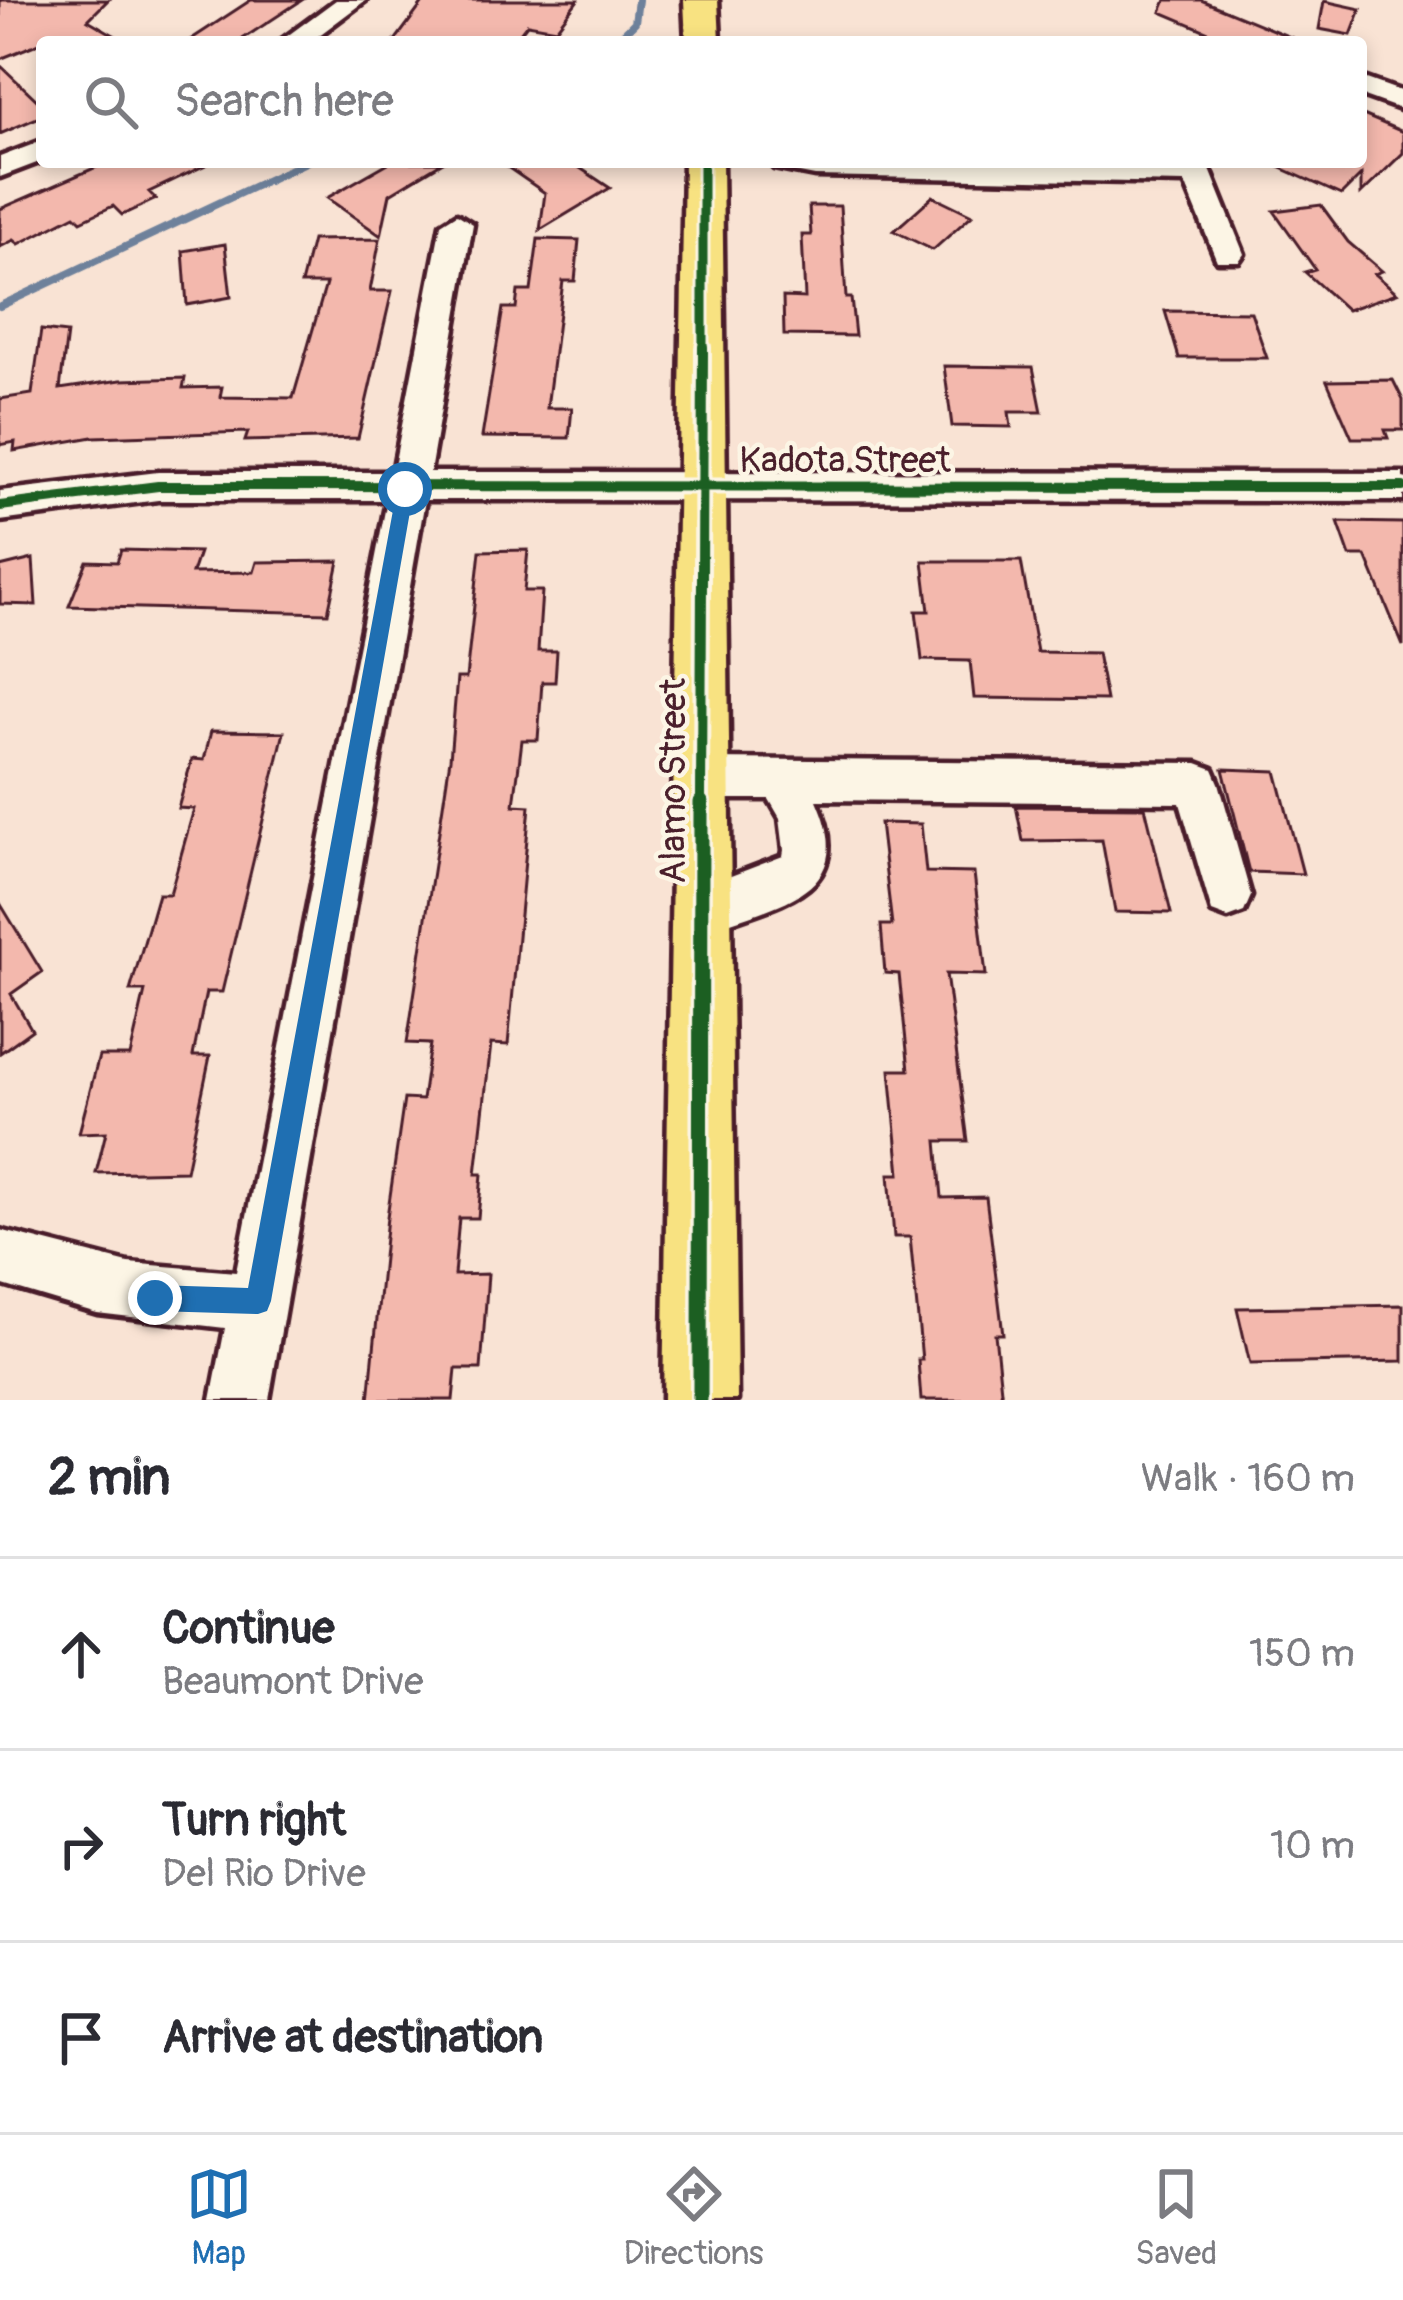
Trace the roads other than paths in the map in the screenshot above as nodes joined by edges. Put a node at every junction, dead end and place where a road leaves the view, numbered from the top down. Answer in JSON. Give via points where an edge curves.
{"nodes":[{"id":1,"x":353,"y":0,"type":"edge"},
{"id":2,"x":701,"y":0,"type":"edge"},
{"id":3,"x":301,"y":36,"type":"edge"},
{"id":4,"x":704,"y":36,"type":"edge"},
{"id":5,"x":1367,"y":87,"type":"edge"},
{"id":6,"x":1403,"y":102,"type":"edge"},
{"id":7,"x":36,"y":153,"type":"edge"},
{"id":8,"x":0,"y":168,"type":"edge"},
{"id":9,"x":703,"y":168,"type":"edge"},
{"id":10,"x":1194,"y":168,"type":"edge"},
{"id":11,"x":457,"y":224,"type":"dead end"},
{"id":12,"x":1228,"y":254,"type":"dead end"},
{"id":13,"x":1403,"y":488,"type":"edge"},
{"id":14,"x":405,"y":489,"type":"junction"},
{"id":15,"x":702,"y":489,"type":"junction"},
{"id":16,"x":0,"y":506,"type":"edge"},
{"id":17,"x":702,"y":779,"type":"junction"},
{"id":18,"x":780,"y":779,"type":"junction"},
{"id":19,"x":1228,"y":896,"type":"dead end"},
{"id":20,"x":701,"y":910,"type":"junction"},
{"id":21,"x":0,"y":1257,"type":"edge"},
{"id":22,"x":258,"y":1301,"type":"junction"},
{"id":23,"x":240,"y":1400,"type":"edge"},
{"id":24,"x":700,"y":1400,"type":"edge"}],
"edges":[{"from":1,"to":3,"type":"street"},
{"from":2,"to":4,"type":"main road"},
{"from":5,"to":6,"type":"street"},
{"from":7,"to":8,"type":"street"},
{"from":9,"to":15,"type":"main road","name":"Alamo Street"},
{"from":10,"to":12,"type":"street"},
{"from":11,"to":14,"type":"street"},
{"from":13,"to":15,"type":"street","name":"Kadota Street"},
{"from":14,"to":15,"type":"street","name":"Kadota Street"},
{"from":14,"to":16,"type":"street","name":"Kadota Street","via":[[158,486]]},
{"from":14,"to":22,"type":"street"},
{"from":15,"to":17,"type":"main road","name":"Alamo Street"},
{"from":17,"to":18,"type":"street"},
{"from":17,"to":20,"type":"main road","name":"Alamo Street"},
{"from":18,"to":19,"type":"street","via":[[1197,783]]},
{"from":18,"to":20,"type":"street","via":[[801,807],[806,863]]},
{"from":20,"to":24,"type":"main road","name":"Alamo Street"},
{"from":21,"to":22,"type":"street","via":[[63,1280],[155,1298]]},
{"from":22,"to":23,"type":"street"}]}
